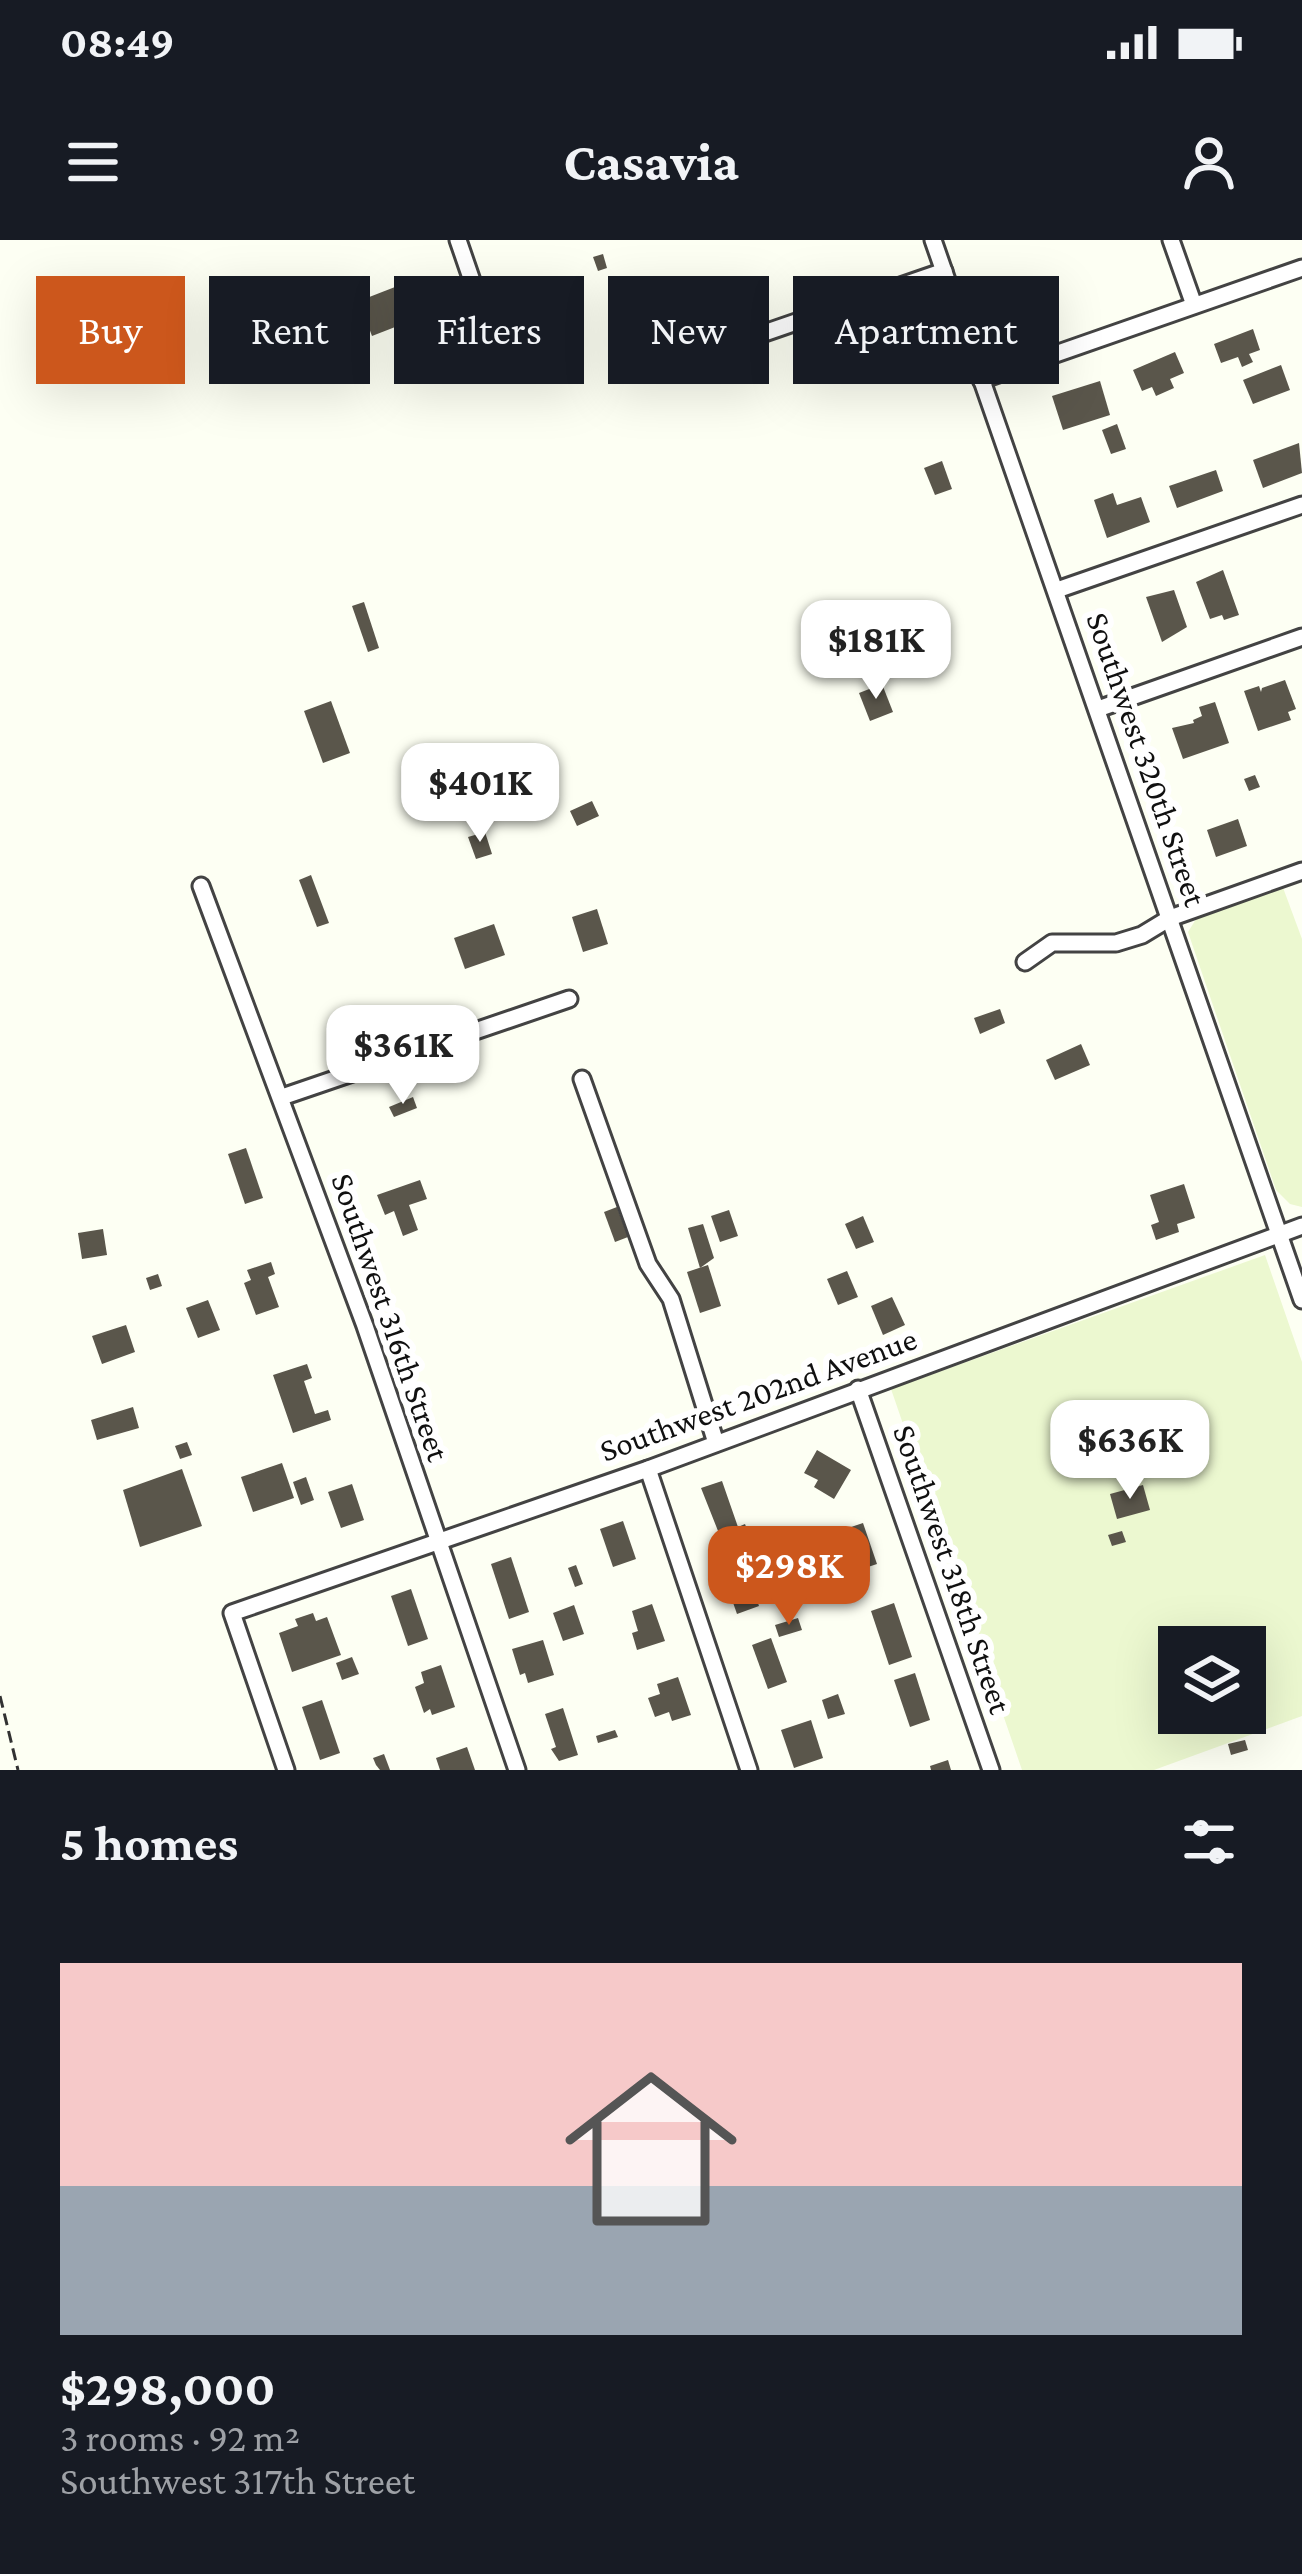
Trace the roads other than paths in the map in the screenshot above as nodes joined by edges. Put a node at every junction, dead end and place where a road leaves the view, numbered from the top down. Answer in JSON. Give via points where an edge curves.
{"nodes":[{"id":1,"x":458,"y":240,"type":"edge"},
{"id":2,"x":933,"y":240,"type":"edge"},
{"id":3,"x":1171,"y":240,"type":"edge"},
{"id":4,"x":1302,"y":268,"type":"edge"},
{"id":5,"x":944,"y":271,"type":"junction"},
{"id":6,"x":470,"y":276,"type":"edge"},
{"id":7,"x":946,"y":276,"type":"edge"},
{"id":8,"x":1194,"y":305,"type":"junction"},
{"id":9,"x":769,"y":331,"type":"edge"},
{"id":10,"x":1059,"y":353,"type":"edge"},
{"id":11,"x":982,"y":384,"type":"edge"},
{"id":12,"x":1302,"y":505,"type":"edge"},
{"id":13,"x":1057,"y":590,"type":"junction"},
{"id":14,"x":1302,"y":637,"type":"edge"},
{"id":15,"x":1098,"y":709,"type":"junction"},
{"id":16,"x":1302,"y":871,"type":"edge"},
{"id":17,"x":201,"y":886,"type":"dead end"},
{"id":18,"x":1170,"y":918,"type":"junction"},
{"id":19,"x":1024,"y":962,"type":"dead end"},
{"id":20,"x":569,"y":1000,"type":"dead end"},
{"id":21,"x":582,"y":1079,"type":"dead end"},
{"id":22,"x":282,"y":1097,"type":"junction"},
{"id":23,"x":1302,"y":1226,"type":"edge"},
{"id":24,"x":1279,"y":1234,"type":"junction"},
{"id":25,"x":1302,"y":1300,"type":"edge"},
{"id":26,"x":858,"y":1389,"type":"junction"},
{"id":27,"x":716,"y":1443,"type":"junction"},
{"id":28,"x":648,"y":1468,"type":"junction"},
{"id":29,"x":437,"y":1539,"type":"junction"},
{"id":30,"x":286,"y":1770,"type":"edge"},
{"id":31,"x":517,"y":1770,"type":"edge"},
{"id":32,"x":749,"y":1770,"type":"edge"},
{"id":33,"x":991,"y":1770,"type":"edge"}],
"edges":[{"from":1,"to":6,"type":"street"},
{"from":2,"to":5,"type":"street","name":"Southwest 320th Street"},
{"from":3,"to":8,"type":"street"},
{"from":4,"to":8,"type":"street"},
{"from":5,"to":7,"type":"street","name":"Southwest 320th Street"},
{"from":5,"to":9,"type":"street"},
{"from":8,"to":10,"type":"street"},
{"from":11,"to":13,"type":"street","name":"Southwest 320th Street"},
{"from":12,"to":13,"type":"street"},
{"from":13,"to":15,"type":"street","name":"Southwest 320th Street"},
{"from":14,"to":15,"type":"street"},
{"from":15,"to":18,"type":"street","name":"Southwest 320th Street"},
{"from":16,"to":18,"type":"street"},
{"from":17,"to":22,"type":"street","name":"Southwest 316th Street"},
{"from":18,"to":19,"type":"street","via":[[1116,943],[1052,943]]},
{"from":18,"to":24,"type":"street","name":"Southwest 320th Street"},
{"from":20,"to":22,"type":"street"},
{"from":21,"to":27,"type":"street","via":[[649,1264],[671,1299]]},
{"from":22,"to":29,"type":"street","name":"Southwest 316th Street"},
{"from":23,"to":24,"type":"street","name":"Southwest 202nd Avenue"},
{"from":24,"to":25,"type":"street","name":"Southwest 320th Street"},
{"from":24,"to":26,"type":"street","name":"Southwest 202nd Avenue"},
{"from":26,"to":27,"type":"street","name":"Southwest 202nd Avenue"},
{"from":26,"to":33,"type":"street","name":"Southwest 318th Street"},
{"from":27,"to":28,"type":"street","name":"Southwest 202nd Avenue"},
{"from":28,"to":29,"type":"street","name":"Southwest 202nd Avenue"},
{"from":28,"to":32,"type":"street"},
{"from":29,"to":30,"type":"street","name":"Southwest 202nd Avenue","via":[[232,1612]]},
{"from":29,"to":31,"type":"street","name":"Southwest 316th Street"}]}
